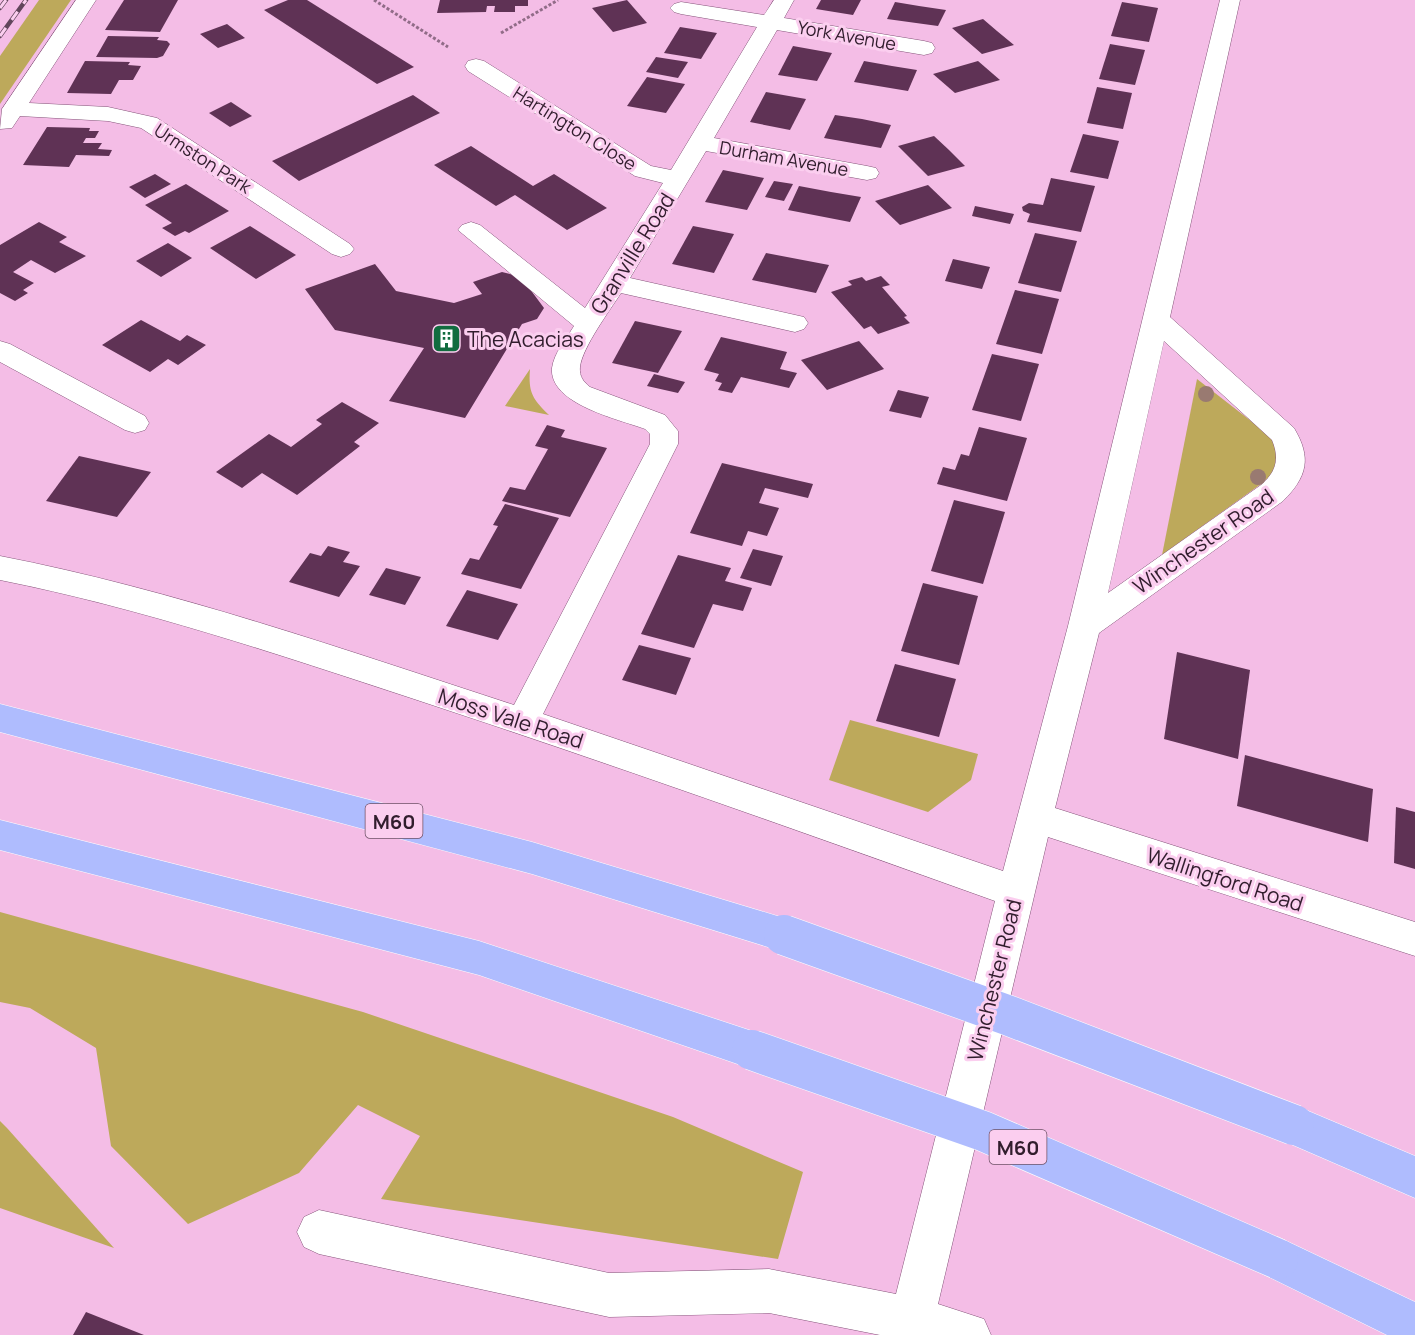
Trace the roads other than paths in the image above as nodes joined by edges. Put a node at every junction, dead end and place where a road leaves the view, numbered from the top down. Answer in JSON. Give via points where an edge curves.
{"nodes":[{"id":1,"x":86,"y":0,"type":"edge"},
{"id":2,"x":1230,"y":0,"type":"edge"},
{"id":3,"x":681,"y":8,"type":"dead end"},
{"id":4,"x":777,"y":11,"type":"edge"},
{"id":5,"x":924,"y":48,"type":"dead end"},
{"id":6,"x":476,"y":66,"type":"road end"},
{"id":7,"x":6,"y":119,"type":"edge"},
{"id":8,"x":700,"y":143,"type":"junction"},
{"id":9,"x":867,"y":173,"type":"dead end"},
{"id":10,"x":678,"y":179,"type":"junction"},
{"id":11,"x":471,"y":230,"type":"dead end"},
{"id":12,"x":341,"y":249,"type":"dead end"},
{"id":13,"x":614,"y":283,"type":"junction"},
{"id":14,"x":1155,"y":318,"type":"junction"},
{"id":15,"x":795,"y":323,"type":"dead end"},
{"id":16,"x":588,"y":324,"type":"junction"},
{"id":17,"x":0,"y":350,"type":"edge"},
{"id":18,"x":135,"y":423,"type":"dead end"},
{"id":19,"x":0,"y":568,"type":"edge"},
{"id":20,"x":1084,"y":626,"type":"junction"},
{"id":21,"x":0,"y":718,"type":"edge"},
{"id":22,"x":523,"y":721,"type":"junction"},
{"id":23,"x":1035,"y":817,"type":"junction"},
{"id":24,"x":0,"y":835,"type":"edge"},
{"id":25,"x":1016,"y":892,"type":"junction"},
{"id":26,"x":1415,"y":939,"type":"edge"},
{"id":27,"x":1415,"y":1177,"type":"edge"},
{"id":28,"x":320,"y":1232,"type":"dead end"},
{"id":29,"x":1415,"y":1324,"type":"edge"},
{"id":30,"x":910,"y":1327,"type":"edge"},
{"id":31,"x":968,"y":1335,"type":"edge"}],
"edges":[{"from":1,"to":7,"type":"street"},
{"from":2,"to":14,"type":"street","name":"Winchester Road"},
{"from":3,"to":4,"type":"street","name":"York Avenue"},
{"from":4,"to":5,"type":"street","name":"York Avenue"},
{"from":4,"to":8,"type":"street","name":"Granville Road"},
{"from":6,"to":10,"type":"street","name":"Hartington Close","via":[[644,171]]},
{"from":7,"to":12,"type":"street","name":"Urmston Park","via":[[116,115],[149,123]]},
{"from":8,"to":9,"type":"street","name":"Durham Avenue"},
{"from":8,"to":10,"type":"street","name":"Granville Road"},
{"from":10,"to":13,"type":"street","name":"Granville Road"},
{"from":11,"to":16,"type":"street"},
{"from":13,"to":15,"type":"street"},
{"from":13,"to":16,"type":"street","name":"Granville Road"},
{"from":14,"to":20,"type":"street","name":"Winchester Road"},
{"from":14,"to":20,"type":"street","name":"Winchester Road","via":[[1284,435],[1293,460],[1291,472],[1272,493]]},
{"from":16,"to":22,"type":"street","name":"Granville Road","via":[[571,353],[566,368],[568,383],[580,394],[656,422],[664,431],[664,444]]},
{"from":17,"to":18,"type":"street"},
{"from":19,"to":22,"type":"street","name":"Moss Vale Road","via":[[182,612]]},
{"from":20,"to":23,"type":"street","name":"Winchester Road"},
{"from":21,"to":27,"type":"highway","number":"M60","bridge":true,"via":[[532,858],[784,935],[1008,1015],[1294,1125]]},
{"from":22,"to":25,"type":"street","name":"Moss Vale Road"},
{"from":23,"to":25,"type":"street","name":"Winchester Road"},
{"from":23,"to":26,"type":"street","name":"Wallingford Road"},
{"from":24,"to":29,"type":"highway","number":"M60","bridge":true,"via":[[479,958],[752,1050],[983,1131],[1278,1259]]},
{"from":25,"to":30,"type":"street","name":"Winchester Road"},
{"from":28,"to":30,"type":"street","via":[[609,1295],[769,1291]]},
{"from":30,"to":31,"type":"street"}]}
